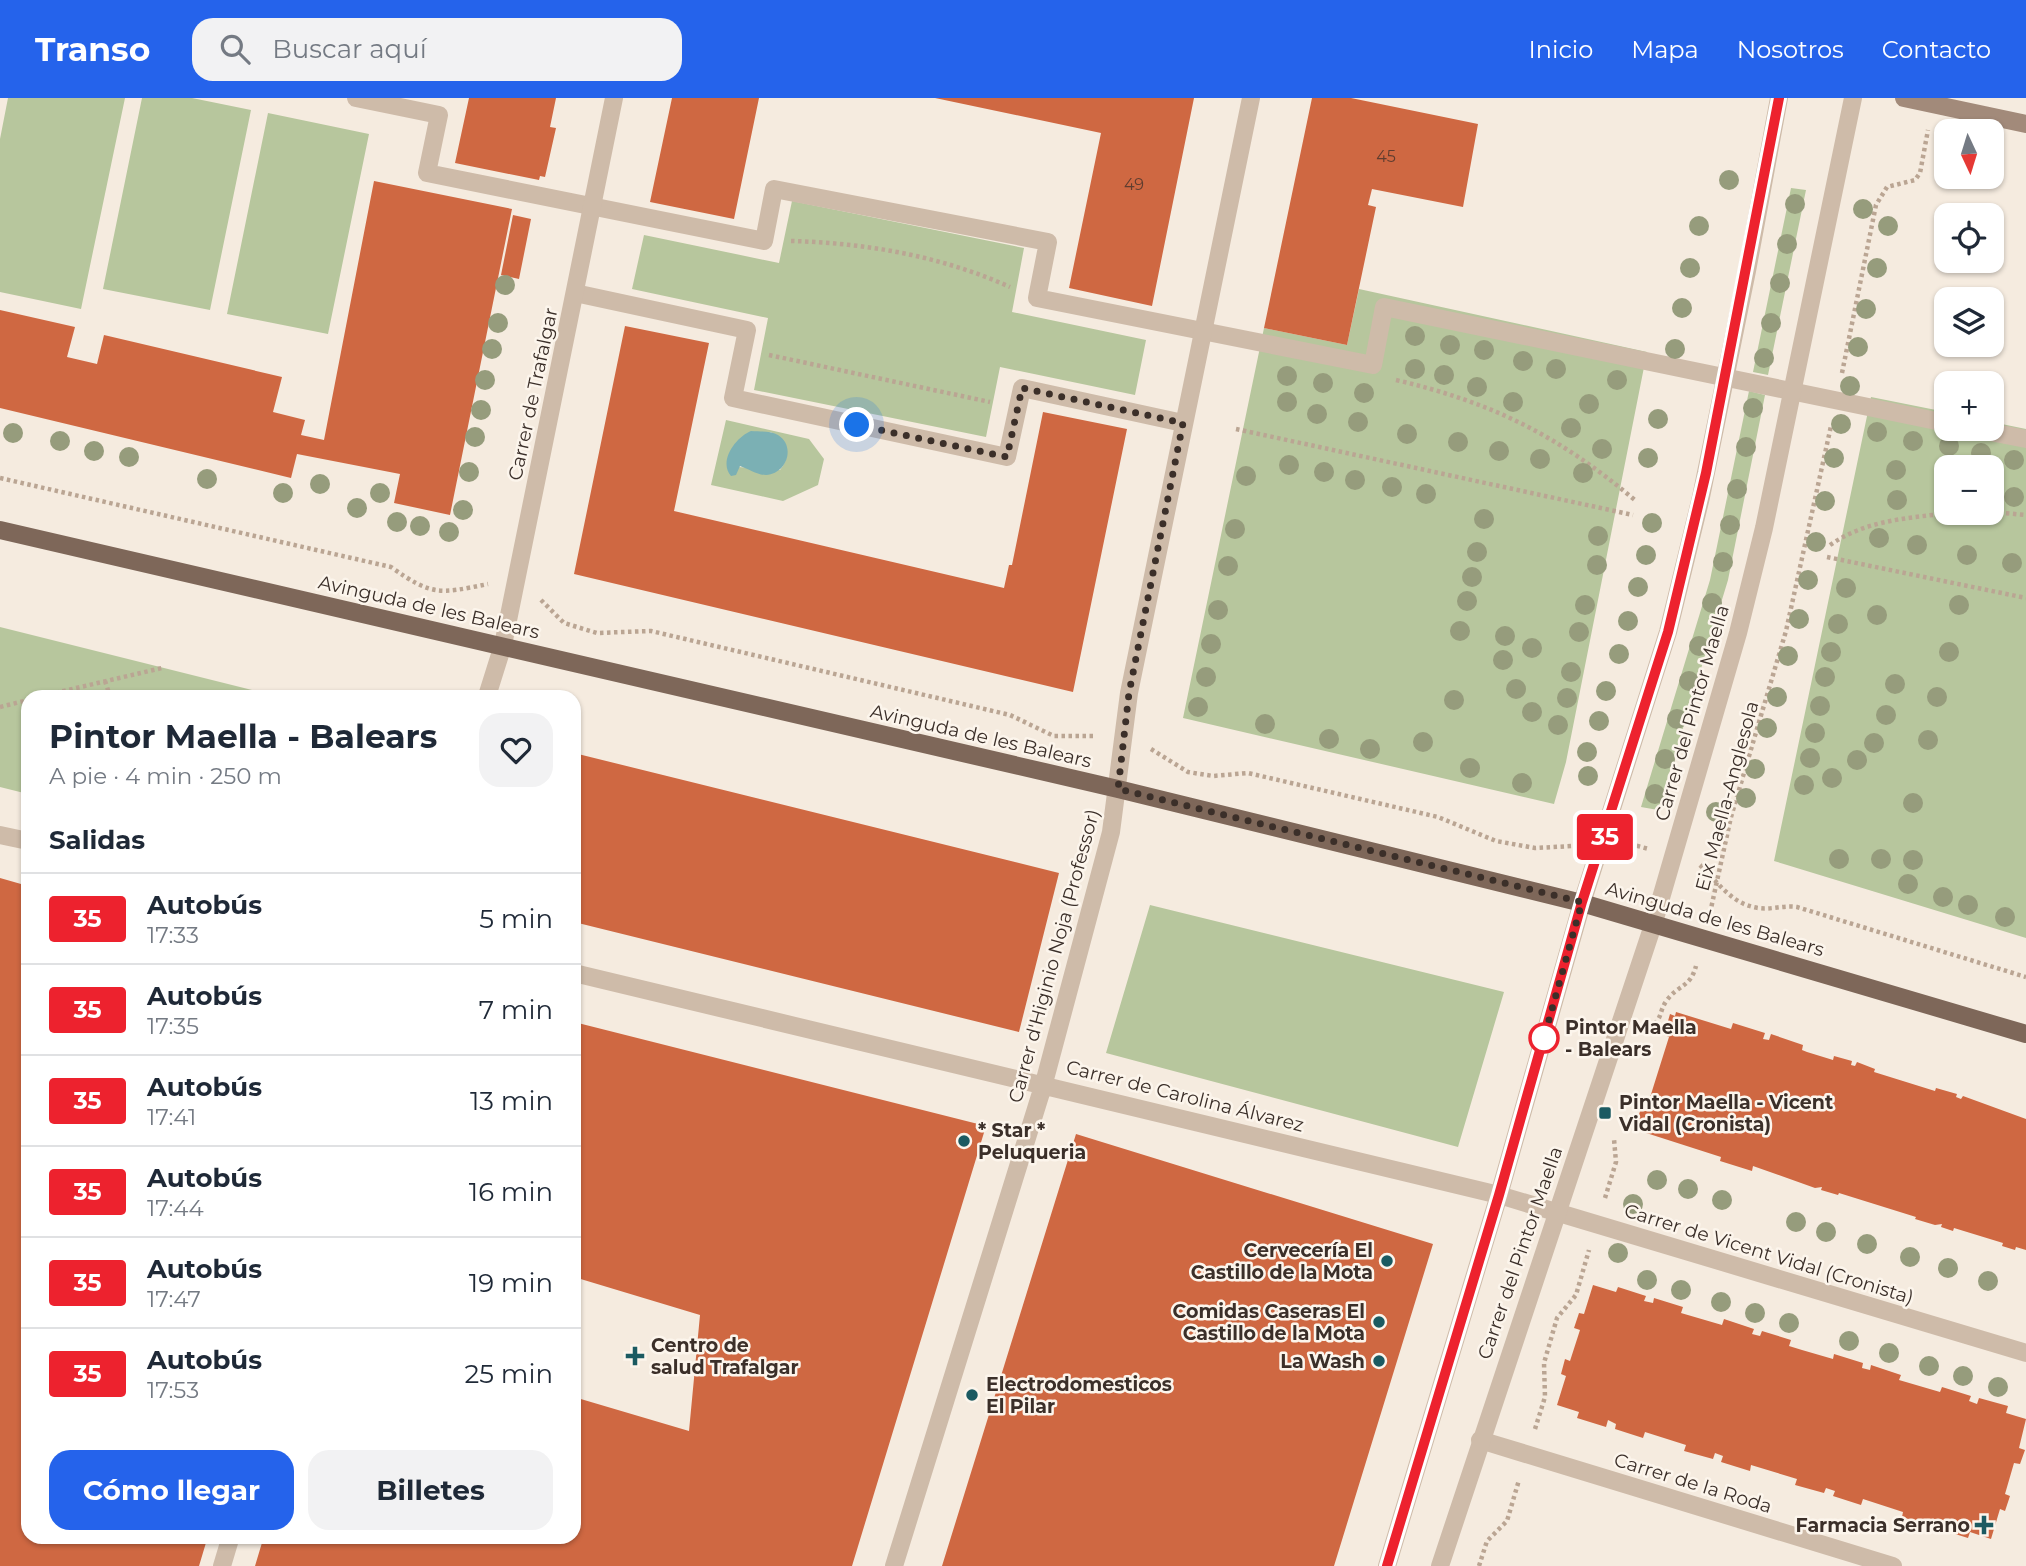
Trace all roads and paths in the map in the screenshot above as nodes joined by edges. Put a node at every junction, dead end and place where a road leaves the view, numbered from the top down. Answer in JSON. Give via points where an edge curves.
{"nodes":[{"id":1,"x":356,"y":98,"type":"edge"},
{"id":2,"x":614,"y":98,"type":"edge"},
{"id":3,"x":1251,"y":98,"type":"edge"},
{"id":4,"x":1779,"y":98,"type":"edge"},
{"id":5,"x":1853,"y":98,"type":"edge"},
{"id":6,"x":1904,"y":98,"type":"edge"},
{"id":7,"x":1933,"y":104,"type":"junction"},
{"id":8,"x":2026,"y":124,"type":"edge"},
{"id":9,"x":592,"y":207,"type":"junction"},
{"id":10,"x":764,"y":241,"type":"junction"},
{"id":11,"x":575,"y":293,"type":"junction"},
{"id":12,"x":1037,"y":298,"type":"junction"},
{"id":13,"x":1203,"y":331,"type":"junction"},
{"id":14,"x":743,"y":350,"type":"junction"},
{"id":15,"x":1373,"y":365,"type":"junction"},
{"id":16,"x":1726,"y":377,"type":"junction"},
{"id":17,"x":1792,"y":390,"type":"junction"},
{"id":18,"x":1836,"y":399,"type":"junction"},
{"id":19,"x":1018,"y":408,"type":"junction"},
{"id":20,"x":1934,"y":420,"type":"edge"},
{"id":21,"x":1183,"y":423,"type":"junction"},
{"id":22,"x":1236,"y":429,"type":"dead end"},
{"id":23,"x":2004,"y":435,"type":"edge"},
{"id":24,"x":2026,"y":439,"type":"edge"},
{"id":25,"x":0,"y":478,"type":"edge"},
{"id":26,"x":1636,"y":500,"type":"dead end"},
{"id":27,"x":2004,"y":513,"type":"edge"},
{"id":28,"x":1633,"y":515,"type":"dead end"},
{"id":29,"x":2026,"y":515,"type":"edge"},
{"id":30,"x":1934,"y":516,"type":"edge"},
{"id":31,"x":0,"y":530,"type":"edge"},
{"id":32,"x":1830,"y":545,"type":"dead end"},
{"id":33,"x":1827,"y":557,"type":"dead end"},
{"id":34,"x":515,"y":588,"type":"junction"},
{"id":35,"x":2026,"y":598,"type":"edge"},
{"id":36,"x":503,"y":645,"type":"junction"},
{"id":37,"x":162,"y":668,"type":"dead end"},
{"id":38,"x":105,"y":681,"type":"junction"},
{"id":39,"x":67,"y":690,"type":"edge"},
{"id":40,"x":108,"y":690,"type":"edge"},
{"id":41,"x":489,"y":690,"type":"edge"},
{"id":42,"x":21,"y":702,"type":"edge"},
{"id":43,"x":0,"y":707,"type":"edge"},
{"id":44,"x":1124,"y":741,"type":"junction"},
{"id":45,"x":1118,"y":789,"type":"junction"},
{"id":46,"x":0,"y":835,"type":"edge"},
{"id":47,"x":21,"y":840,"type":"edge"},
{"id":48,"x":1602,"y":845,"type":"junction"},
{"id":49,"x":1673,"y":856,"type":"junction"},
{"id":50,"x":1716,"y":886,"type":"junction"},
{"id":51,"x":1582,"y":902,"type":"junction"},
{"id":52,"x":1654,"y":922,"type":"junction"},
{"id":53,"x":1704,"y":937,"type":"junction"},
{"id":54,"x":581,"y":974,"type":"edge"},
{"id":55,"x":2026,"y":976,"type":"edge"},
{"id":56,"x":2026,"y":1034,"type":"edge"},
{"id":57,"x":1642,"y":1037,"type":"dead end"},
{"id":58,"x":1044,"y":1083,"type":"junction"},
{"id":59,"x":1615,"y":1131,"type":"dead end"},
{"id":60,"x":1499,"y":1195,"type":"junction"},
{"id":61,"x":1556,"y":1212,"type":"junction"},
{"id":62,"x":1597,"y":1224,"type":"junction"},
{"id":63,"x":2026,"y":1353,"type":"edge"},
{"id":64,"x":1480,"y":1440,"type":"junction"},
{"id":65,"x":1528,"y":1454,"type":"junction"},
{"id":66,"x":229,"y":1544,"type":"edge"},
{"id":67,"x":222,"y":1566,"type":"edge"},
{"id":68,"x":894,"y":1566,"type":"edge"},
{"id":69,"x":1387,"y":1566,"type":"edge"},
{"id":70,"x":1440,"y":1566,"type":"edge"},
{"id":71,"x":1479,"y":1566,"type":"edge"},
{"id":72,"x":1893,"y":1566,"type":"edge"}],
"edges":[{"from":1,"to":9,"type":"street","via":[[439,115],[427,173]]},
{"from":2,"to":9,"type":"street","name":"Carrer de Trafalgar"},
{"from":3,"to":13,"type":"street","name":"Carrer d'Higinio Noja (Professor)"},
{"from":4,"to":16,"type":"street","name":"Carrer del Pintor Maella"},
{"from":5,"to":17,"type":"street","name":"Carrer del Pintor Maella"},
{"from":6,"to":7,"type":"main road"},
{"from":7,"to":8,"type":"main road"},
{"from":7,"to":18,"type":"path","name":"Eix Maella-Anglesola","via":[[1920,173],[1915,180],[1887,187],[1876,205]]},
{"from":9,"to":10,"type":"street"},
{"from":9,"to":11,"type":"street","name":"Carrer de Trafalgar"},
{"from":10,"to":12,"type":"path","via":[[829,242],[905,254],[976,273]]},
{"from":10,"to":12,"type":"street","via":[[774,189],[1048,242]]},
{"from":11,"to":14,"type":"street","via":[[747,330]]},
{"from":11,"to":34,"type":"street","name":"Carrer de Trafalgar"},
{"from":12,"to":13,"type":"street"},
{"from":13,"to":15,"type":"street"},
{"from":13,"to":21,"type":"street","name":"Carrer d'Higinio Noja (Professor)"},
{"from":14,"to":19,"type":"path"},
{"from":14,"to":19,"type":"street","via":[[733,398],[1007,457]]},
{"from":15,"to":16,"type":"street","via":[[1384,307]]},
{"from":15,"to":26,"type":"path","via":[[1394,379],[1524,422]]},
{"from":16,"to":17,"type":"street"},
{"from":16,"to":48,"type":"street","name":"Carrer del Pintor Maella","via":[[1668,632]]},
{"from":17,"to":18,"type":"street"},
{"from":17,"to":49,"type":"street","name":"Carrer del Pintor Maella","via":[[1738,633]]},
{"from":18,"to":20,"type":"street"},
{"from":18,"to":50,"type":"path","name":"Eix Maella-Anglesola","via":[[1792,606],[1731,817]]},
{"from":19,"to":21,"type":"street","via":[[1022,388]]},
{"from":21,"to":44,"type":"street","name":"Carrer d'Higinio Noja (Professor)","via":[[1129,693]]},
{"from":22,"to":28,"type":"path"},
{"from":23,"to":24,"type":"street"},
{"from":25,"to":34,"type":"path","via":[[391,567],[419,587],[444,593],[492,584]]},
{"from":27,"to":29,"type":"path"},
{"from":30,"to":32,"type":"path","via":[[1868,526]]},
{"from":31,"to":36,"type":"main road","name":"Avinguda de les Balears"},
{"from":33,"to":35,"type":"path"},
{"from":34,"to":36,"type":"street","name":"Carrer de Trafalgar"},
{"from":34,"to":44,"type":"path","via":[[534,592],[564,623],[597,633],[651,631],[1010,715],[1054,736]]},
{"from":36,"to":41,"type":"street","name":"Carrer de Trafalgar"},
{"from":36,"to":45,"type":"main road","name":"Avinguda de les Balears"},
{"from":37,"to":38,"type":"path"},
{"from":38,"to":39,"type":"path"},
{"from":38,"to":40,"type":"path"},
{"from":42,"to":43,"type":"path"},
{"from":44,"to":45,"type":"street","name":"Carrer d'Higinio Noja (Professor)"},
{"from":44,"to":48,"type":"path","via":[[1146,746],[1188,772],[1213,776],[1248,773],[1438,817],[1496,841],[1535,848]]},
{"from":45,"to":51,"type":"main road","name":"Avinguda de les Balears"},
{"from":45,"to":58,"type":"street","name":"Carrer d'Higinio Noja (Professor)","via":[[1111,832]]},
{"from":46,"to":47,"type":"street"},
{"from":48,"to":49,"type":"path","via":[[1627,843]]},
{"from":48,"to":51,"type":"street","name":"Carrer del Pintor Maella"},
{"from":49,"to":50,"type":"path","via":[[1698,863]]},
{"from":49,"to":52,"type":"street","name":"Carrer del Pintor Maella"},
{"from":50,"to":53,"type":"path","name":"Eix Maella-Anglesola"},
{"from":50,"to":55,"type":"path","via":[[1758,908],[1797,907]]},
{"from":51,"to":52,"type":"main road","name":"Avinguda de les Balears"},
{"from":51,"to":60,"type":"street","name":"Carrer del Pintor Maella"},
{"from":52,"to":53,"type":"main road","name":"Avinguda de les Balears"},
{"from":52,"to":61,"type":"street","name":"Carrer del Pintor Maella"},
{"from":53,"to":56,"type":"main road","name":"Avinguda de les Balears"},
{"from":53,"to":57,"type":"path","name":"Eix Maella-Anglesola","via":[[1692,980],[1667,1000],[1659,1023]]},
{"from":54,"to":58,"type":"street","name":"Carrer de Carolina Álvarez"},
{"from":58,"to":60,"type":"street","name":"Carrer de Carolina Álvarez"},
{"from":58,"to":68,"type":"street","name":"Carrer d'Higinio Noja (Professor)"},
{"from":59,"to":62,"type":"path","via":[[1616,1162]]},
{"from":60,"to":61,"type":"street","name":"Carrer de Vicent Vidal (Cronista)"},
{"from":60,"to":69,"type":"street","name":"Carrer del Pintor Maella"},
{"from":61,"to":62,"type":"street","name":"Carrer de Vicent Vidal (Cronista)"},
{"from":61,"to":64,"type":"street","name":"Carrer del Pintor Maella"},
{"from":62,"to":63,"type":"street","name":"Carrer de Vicent Vidal (Cronista)"},
{"from":62,"to":65,"type":"path","via":[[1576,1295],[1557,1318],[1543,1369],[1545,1397]]},
{"from":64,"to":65,"type":"street","name":"Carrer de la Roda"},
{"from":64,"to":70,"type":"street","name":"Carrer del Pintor Maella"},
{"from":65,"to":71,"type":"path","via":[[1507,1521],[1487,1541]]},
{"from":65,"to":72,"type":"street","name":"Carrer de la Roda"},
{"from":66,"to":67,"type":"street"}]}
